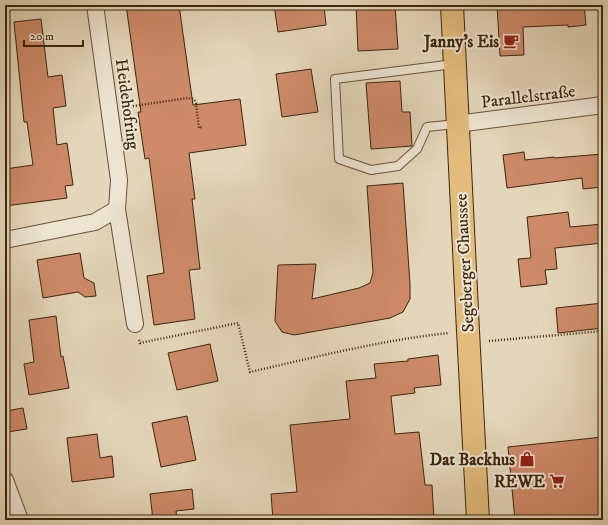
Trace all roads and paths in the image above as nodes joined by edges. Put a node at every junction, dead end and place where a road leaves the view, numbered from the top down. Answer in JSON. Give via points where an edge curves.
{"nodes":[{"id":1,"x":95,"y":5,"type":"edge"},
{"id":2,"x":452,"y":5,"type":"edge"},
{"id":3,"x":454,"y":64,"type":"junction"},
{"id":4,"x":603,"y":105,"type":"edge"},
{"id":5,"x":110,"y":110,"type":"junction"},
{"id":6,"x":457,"y":124,"type":"junction"},
{"id":7,"x":202,"y":127,"type":"dead end"},
{"id":8,"x":117,"y":209,"type":"junction"},
{"id":9,"x":5,"y":240,"type":"edge"},
{"id":10,"x":135,"y":324,"type":"joint"},
{"id":11,"x":603,"y":331,"type":"edge"},
{"id":12,"x":468,"y":337,"type":"junction"},
{"id":13,"x":5,"y":480,"type":"edge"},
{"id":14,"x":20,"y":520,"type":"edge"},
{"id":15,"x":478,"y":520,"type":"edge"}],
"edges":[{"from":1,"to":5,"type":"street","name":"Heidehofring"},
{"from":2,"to":3,"type":"main road","name":"Segeberger Chaussee"},
{"from":3,"to":6,"type":"main road","name":"Segeberger Chaussee"},
{"from":3,"to":6,"type":"lane","via":[[335,79],[339,159],[371,170],[398,166],[417,149],[427,127]]},
{"from":4,"to":6,"type":"street","name":"Parallelstraße"},
{"from":5,"to":7,"type":"path","via":[[194,99],[199,128]]},
{"from":5,"to":8,"type":"street","name":"Heidehofring","via":[[119,180]]},
{"from":6,"to":12,"type":"main road","name":"Segeberger Chaussee"},
{"from":8,"to":9,"type":"street","via":[[95,222]]},
{"from":8,"to":10,"type":"street","name":"Heidehofring"},
{"from":10,"to":12,"type":"path","via":[[140,343],[238,323],[250,372],[419,336]]},
{"from":11,"to":12,"type":"path"},
{"from":12,"to":15,"type":"main road","name":"Segeberger Chaussee"},
{"from":13,"to":14,"type":"street"}]}
